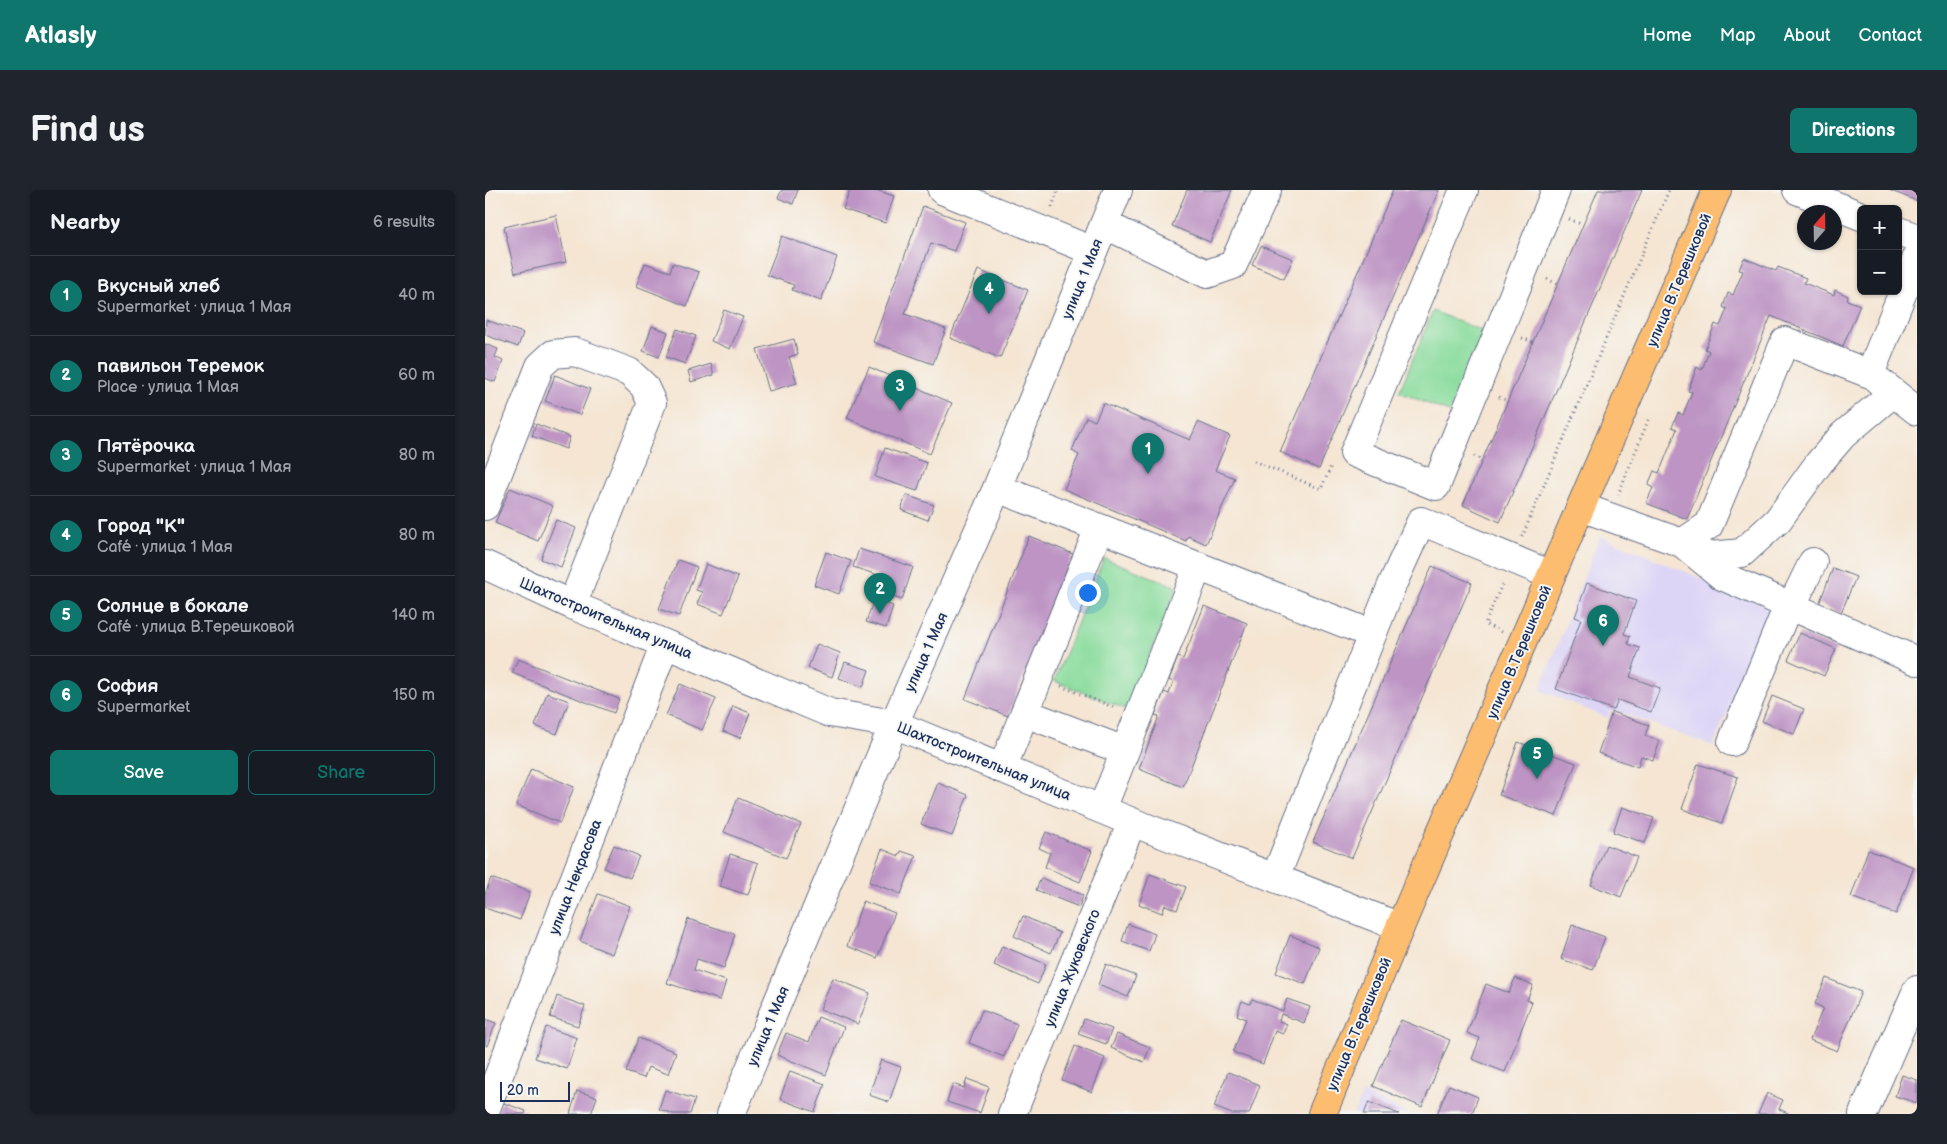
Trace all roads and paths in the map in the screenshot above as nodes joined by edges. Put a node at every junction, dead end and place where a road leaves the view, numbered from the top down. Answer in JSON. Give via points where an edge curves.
{"nodes":[{"id":1,"x":942,"y":190,"type":"edge"},
{"id":2,"x":1118,"y":190,"type":"edge"},
{"id":3,"x":1267,"y":190,"type":"edge"},
{"id":4,"x":1465,"y":190,"type":"edge"},
{"id":5,"x":1557,"y":190,"type":"edge"},
{"id":6,"x":1717,"y":190,"type":"edge"},
{"id":7,"x":1797,"y":190,"type":"edge"},
{"id":8,"x":1857,"y":214,"type":"edge"},
{"id":9,"x":1104,"y":224,"type":"junction"},
{"id":10,"x":1902,"y":232,"type":"edge"},
{"id":11,"x":1917,"y":238,"type":"edge"},
{"id":12,"x":1093,"y":251,"type":"junction"},
{"id":13,"x":1917,"y":256,"type":"edge"},
{"id":14,"x":1870,"y":374,"type":"junction"},
{"id":15,"x":1893,"y":393,"type":"junction"},
{"id":16,"x":1917,"y":411,"type":"edge"},
{"id":17,"x":1650,"y":416,"type":"dead end"},
{"id":18,"x":1436,"y":486,"type":"junction"},
{"id":19,"x":997,"y":488,"type":"junction"},
{"id":20,"x":1617,"y":497,"type":"dead end"},
{"id":21,"x":485,"y":506,"type":"edge"},
{"id":22,"x":1581,"y":507,"type":"junction"},
{"id":23,"x":1421,"y":520,"type":"junction"},
{"id":24,"x":1099,"y":528,"type":"junction"},
{"id":25,"x":1691,"y":550,"type":"junction"},
{"id":26,"x":1813,"y":562,"type":"dead end"},
{"id":27,"x":485,"y":565,"type":"edge"},
{"id":28,"x":1198,"y":566,"type":"junction"},
{"id":29,"x":1551,"y":575,"type":"junction"},
{"id":30,"x":572,"y":605,"type":"junction"},
{"id":31,"x":1791,"y":607,"type":"junction"},
{"id":32,"x":1372,"y":634,"type":"junction"},
{"id":33,"x":665,"y":644,"type":"junction"},
{"id":34,"x":1917,"y":661,"type":"edge"},
{"id":35,"x":1039,"y":678,"type":"junction"},
{"id":36,"x":1025,"y":713,"type":"junction"},
{"id":37,"x":1138,"y":717,"type":"junction"},
{"id":38,"x":894,"y":724,"type":"junction"},
{"id":39,"x":1732,"y":742,"type":"dead end"},
{"id":40,"x":1125,"y":751,"type":"junction"},
{"id":41,"x":1002,"y":769,"type":"junction"},
{"id":42,"x":1101,"y":809,"type":"junction"},
{"id":43,"x":1133,"y":822,"type":"junction"},
{"id":44,"x":1275,"y":878,"type":"junction"},
{"id":45,"x":1400,"y":927,"type":"junction"},
{"id":46,"x":1917,"y":990,"type":"edge"},
{"id":47,"x":485,"y":1111,"type":"edge"},
{"id":48,"x":731,"y":1114,"type":"edge"},
{"id":49,"x":1012,"y":1114,"type":"edge"},
{"id":50,"x":1322,"y":1114,"type":"edge"},
{"id":51,"x":1863,"y":1114,"type":"edge"}],
"edges":[{"from":1,"to":12,"type":"street"},
{"from":2,"to":9,"type":"street","name":"улица 1 Мая"},
{"from":3,"to":9,"type":"street","via":[[1233,265],[1207,274]]},
{"from":4,"to":18,"type":"street","via":[[1354,453]]},
{"from":5,"to":18,"type":"street"},
{"from":6,"to":22,"type":"main road","name":"улица В.Терешковой"},
{"from":7,"to":8,"type":"street"},
{"from":9,"to":12,"type":"street","name":"улица 1 Мая"},
{"from":10,"to":11,"type":"street"},
{"from":12,"to":19,"type":"street","name":"улица 1 Мая"},
{"from":13,"to":14,"type":"street"},
{"from":14,"to":15,"type":"street"},
{"from":14,"to":25,"type":"street","via":[[1785,341],[1709,525]]},
{"from":15,"to":16,"type":"street"},
{"from":15,"to":25,"type":"street","via":[[1843,435],[1778,520],[1741,553]]},
{"from":17,"to":20,"type":"path"},
{"from":18,"to":23,"type":"street"},
{"from":19,"to":24,"type":"street"},
{"from":19,"to":38,"type":"street","name":"улица 1 Мая"},
{"from":21,"to":30,"type":"street","via":[[540,366],[553,354],[575,352],[629,372],[644,386],[652,403]]},
{"from":22,"to":25,"type":"street"},
{"from":22,"to":29,"type":"main road","name":"улица В.Терешковой"},
{"from":23,"to":29,"type":"street"},
{"from":23,"to":32,"type":"street"},
{"from":24,"to":28,"type":"street"},
{"from":24,"to":35,"type":"street"},
{"from":25,"to":31,"type":"street","via":[[1722,576]]},
{"from":26,"to":31,"type":"street"},
{"from":27,"to":30,"type":"street","name":"Шахтостроительная улица"},
{"from":28,"to":32,"type":"street"},
{"from":28,"to":37,"type":"street"},
{"from":29,"to":45,"type":"main road","name":"улица В.Терешковой"},
{"from":30,"to":33,"type":"street","name":"Шахтостроительная улица"},
{"from":31,"to":34,"type":"street"},
{"from":31,"to":39,"type":"street","via":[[1783,618]]},
{"from":32,"to":44,"type":"street"},
{"from":33,"to":38,"type":"street","name":"Шахтостроительная улица","via":[[829,712]]},
{"from":33,"to":47,"type":"street","name":"улица Некрасова"},
{"from":35,"to":36,"type":"street"},
{"from":35,"to":37,"type":"path"},
{"from":36,"to":40,"type":"street"},
{"from":36,"to":41,"type":"street"},
{"from":37,"to":40,"type":"street"},
{"from":38,"to":41,"type":"street","name":"Шахтостроительная улица"},
{"from":38,"to":48,"type":"street","name":"улица 1 Мая"},
{"from":40,"to":42,"type":"street"},
{"from":41,"to":42,"type":"street","name":"Шахтостроительная улица"},
{"from":42,"to":43,"type":"street","name":"Шахтостроительная улица"},
{"from":43,"to":44,"type":"street","name":"Шахтостроительная улица"},
{"from":43,"to":49,"type":"street","name":"улица Жуковского"},
{"from":44,"to":45,"type":"street","name":"Шахтостроительная улица"},
{"from":45,"to":50,"type":"main road","name":"улица В.Терешковой"},
{"from":46,"to":51,"type":"street"}]}
